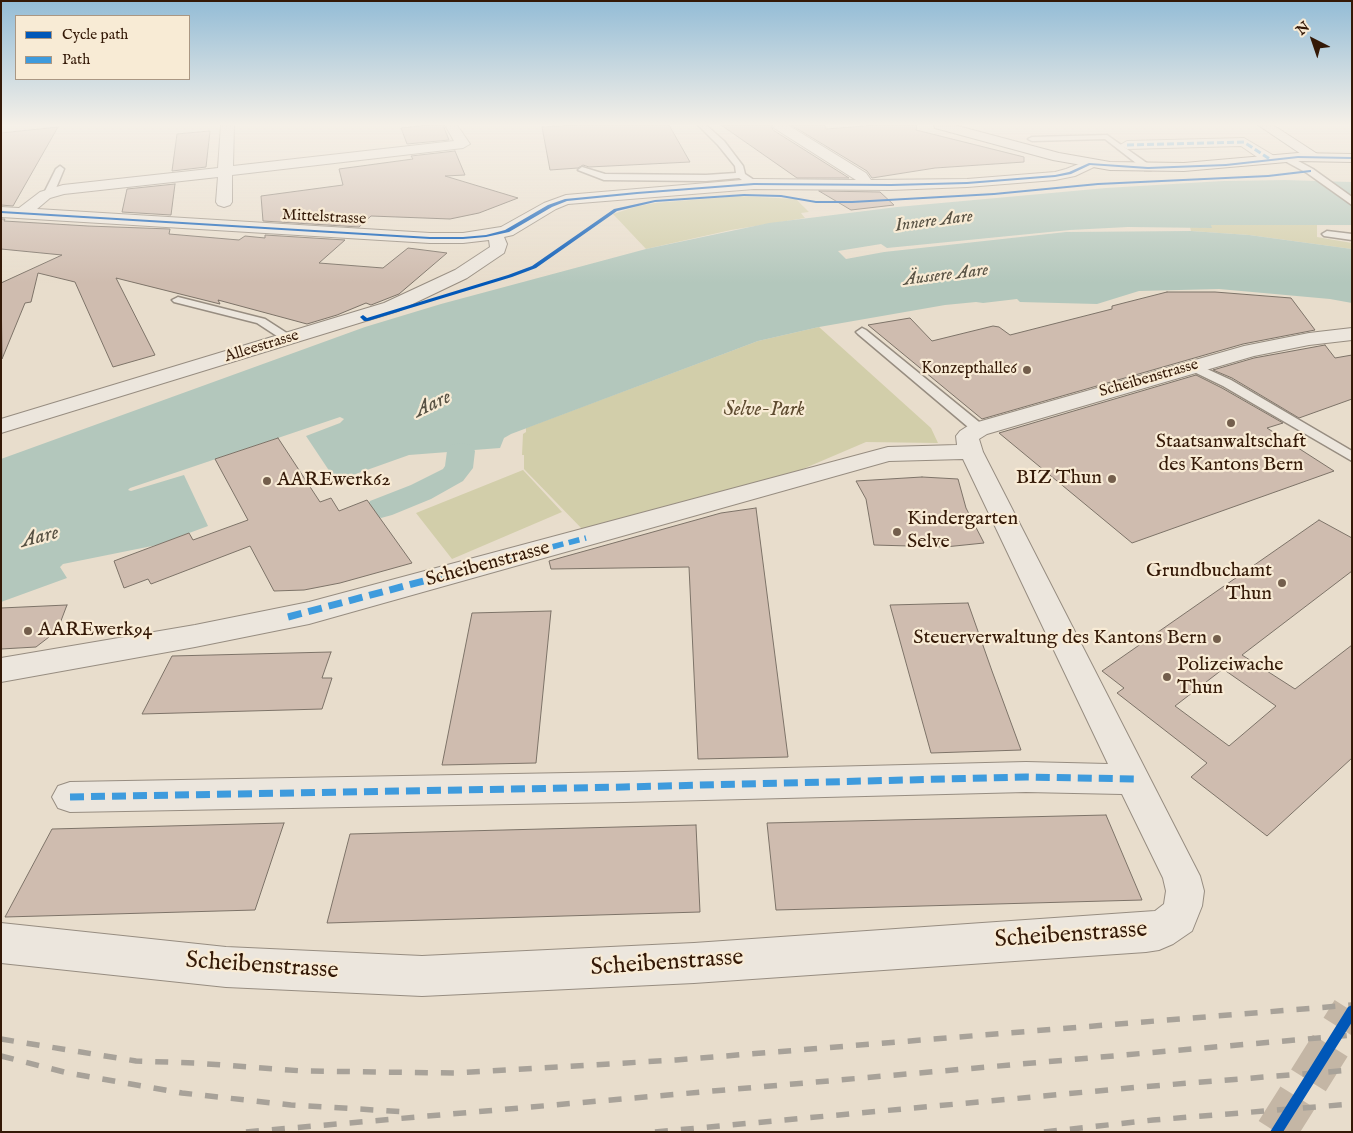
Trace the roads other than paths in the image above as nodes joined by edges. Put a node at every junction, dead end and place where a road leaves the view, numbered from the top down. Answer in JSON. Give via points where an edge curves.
{"nodes":[{"id":1,"x":56,"y":178,"type":"edge"},
{"id":2,"x":170,"y":178,"type":"edge"},
{"id":3,"x":224,"y":178,"type":"edge"},
{"id":4,"x":693,"y":178,"type":"edge"},
{"id":5,"x":707,"y":178,"type":"edge"},
{"id":6,"x":745,"y":178,"type":"edge"},
{"id":7,"x":862,"y":178,"type":"edge"},
{"id":8,"x":1031,"y":178,"type":"edge"},
{"id":9,"x":1319,"y":178,"type":"edge"},
{"id":10,"x":754,"y":184,"type":"junction"},
{"id":11,"x":866,"y":185,"type":"junction"},
{"id":12,"x":50,"y":193,"type":"junction"},
{"id":13,"x":224,"y":202,"type":"dead end"},
{"id":14,"x":1352,"y":202,"type":"edge"},
{"id":15,"x":1,"y":212,"type":"edge"},
{"id":16,"x":22,"y":214,"type":"junction"},
{"id":17,"x":1327,"y":234,"type":"dead end"},
{"id":18,"x":495,"y":235,"type":"junction"},
{"id":19,"x":1352,"y":237,"type":"edge"},
{"id":20,"x":178,"y":300,"type":"dead end"},
{"id":21,"x":862,"y":332,"type":"dead end"},
{"id":22,"x":1352,"y":334,"type":"edge"},
{"id":23,"x":290,"y":339,"type":"junction"},
{"id":24,"x":1194,"y":367,"type":"junction"},
{"id":25,"x":1,"y":426,"type":"edge"},
{"id":26,"x":1298,"y":436,"type":"dead end"},
{"id":27,"x":975,"y":440,"type":"junction"},
{"id":28,"x":1352,"y":457,"type":"edge"},
{"id":29,"x":1,"y":670,"type":"edge"},
{"id":30,"x":1134,"y":779,"type":"junction"},
{"id":31,"x":70,"y":797,"type":"dead end"},
{"id":32,"x":1,"y":943,"type":"edge"}],
"edges":[{"from":1,"to":12,"type":"lane"},
{"from":2,"to":12,"type":"street"},
{"from":3,"to":13,"type":"street"},
{"from":4,"to":5,"type":"lane"},
{"from":6,"to":10,"type":"lane"},
{"from":7,"to":11,"type":"street"},
{"from":8,"to":11,"type":"street","name":"Mittelstrasse"},
{"from":9,"to":14,"type":"lane"},
{"from":10,"to":11,"type":"street","name":"Mittelstrasse"},
{"from":10,"to":18,"type":"street","name":"Mittelstrasse","via":[[557,202]]},
{"from":12,"to":16,"type":"street"},
{"from":15,"to":16,"type":"street","name":"Mittelstrasse"},
{"from":16,"to":18,"type":"street","name":"Mittelstrasse","via":[[430,238]]},
{"from":17,"to":19,"type":"lane"},
{"from":18,"to":23,"type":"street","name":"Alleestrasse","via":[[498,249],[461,274],[391,307]]},
{"from":20,"to":23,"type":"lane","via":[[261,321]]},
{"from":21,"to":27,"type":"lane"},
{"from":22,"to":24,"type":"street","name":"Scheibenstrasse","via":[[1289,342]]},
{"from":23,"to":25,"type":"street","name":"Alleestrasse"},
{"from":24,"to":26,"type":"lane","via":[[1221,388]]},
{"from":24,"to":27,"type":"street","name":"Scheibenstrasse"},
{"from":24,"to":28,"type":"lane"},
{"from":27,"to":29,"type":"street","name":"Scheibenstrasse","via":[[888,454],[288,617]]},
{"from":27,"to":30,"type":"street","name":"Scheibenstrasse"},
{"from":30,"to":31,"type":"street","via":[[1026,776]]},
{"from":30,"to":32,"type":"street","name":"Scheibenstrasse","via":[[1181,876],[1185,892],[1178,917],[1165,927],[1146,932],[694,963],[422,976],[226,967]]}]}
